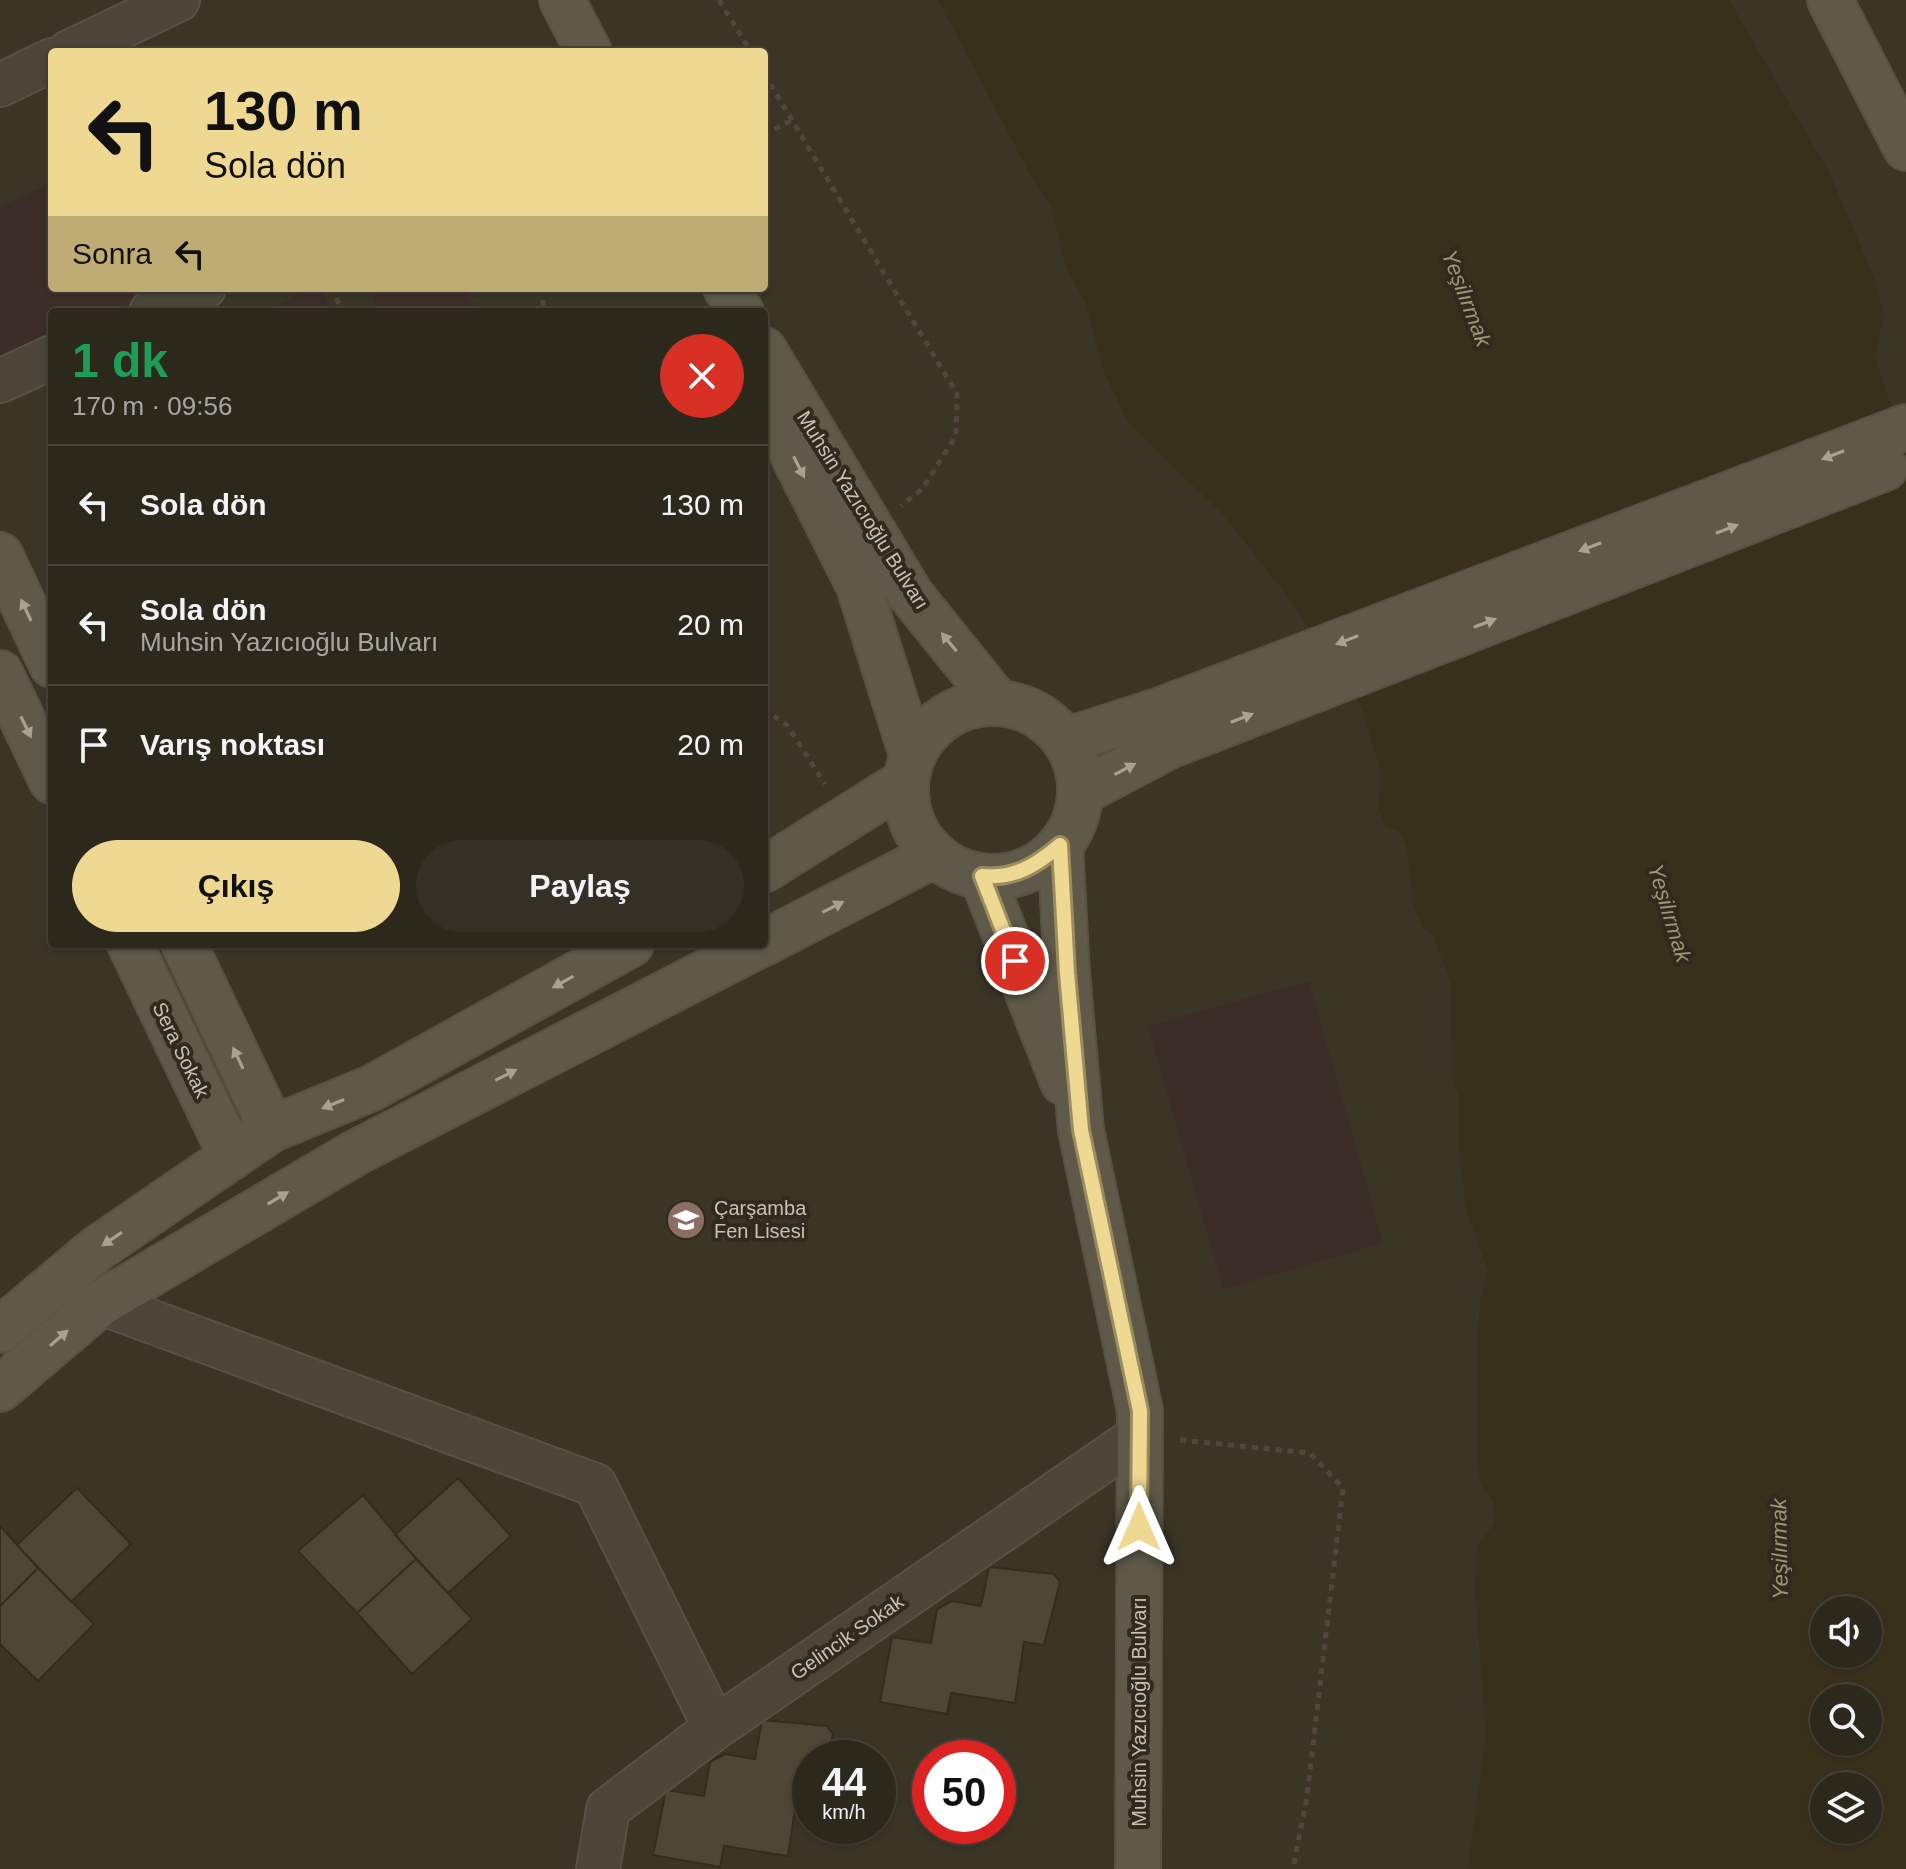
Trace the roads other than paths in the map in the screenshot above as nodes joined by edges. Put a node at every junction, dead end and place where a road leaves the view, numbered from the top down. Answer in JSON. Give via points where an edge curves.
{"nodes":[{"id":1,"x":178,"y":0,"type":"edge"},
{"id":2,"x":562,"y":0,"type":"edge"},
{"id":3,"x":1830,"y":0,"type":"edge"},
{"id":4,"x":77,"y":48,"type":"edge"},
{"id":5,"x":587,"y":48,"type":"edge"},
{"id":6,"x":48,"y":62,"type":"edge"},
{"id":7,"x":0,"y":85,"type":"edge"},
{"id":8,"x":1906,"y":148,"type":"edge"},
{"id":9,"x":195,"y":292,"type":"edge"},
{"id":10,"x":160,"y":308,"type":"edge"},
{"id":11,"x":768,"y":357,"type":"edge"},
{"id":12,"x":48,"y":359,"type":"edge"},
{"id":13,"x":0,"y":381,"type":"edge"},
{"id":14,"x":768,"y":406,"type":"edge"},
{"id":15,"x":1906,"y":427,"type":"edge"},
{"id":16,"x":1906,"y":460,"type":"edge"},
{"id":17,"x":0,"y":555,"type":"edge"},
{"id":18,"x":48,"y":657,"type":"edge"},
{"id":19,"x":0,"y":673,"type":"edge"},
{"id":20,"x":998,"y":703,"type":"junction"},
{"id":21,"x":1165,"y":728,"type":"junction"},
{"id":22,"x":1065,"y":741,"type":"junction"},
{"id":23,"x":909,"y":768,"type":"junction"},
{"id":24,"x":48,"y":773,"type":"edge"},
{"id":25,"x":1080,"y":793,"type":"junction"},
{"id":26,"x":1060,"y":845,"type":"junction"},
{"id":27,"x":934,"y":855,"type":"junction"},
{"id":28,"x":768,"y":868,"type":"edge"},
{"id":29,"x":982,"y":876,"type":"junction"},
{"id":30,"x":768,"y":940,"type":"edge"},
{"id":31,"x":132,"y":948,"type":"edge"},
{"id":32,"x":186,"y":948,"type":"edge"},
{"id":33,"x":624,"y":948,"type":"edge"},
{"id":34,"x":753,"y":948,"type":"edge"},
{"id":35,"x":272,"y":1129,"type":"junction"},
{"id":36,"x":1081,"y":1130,"type":"junction"},
{"id":37,"x":232,"y":1157,"type":"junction"},
{"id":38,"x":101,"y":1303,"type":"junction"},
{"id":39,"x":0,"y":1330,"type":"edge"},
{"id":40,"x":0,"y":1389,"type":"edge"},
{"id":41,"x":1139,"y":1436,"type":"junction"},
{"id":42,"x":715,"y":1728,"type":"junction"},
{"id":43,"x":1135,"y":1867,"type":"edge"},
{"id":44,"x":598,"y":1869,"type":"edge"}],
"edges":[{"from":1,"to":4,"type":"street"},
{"from":2,"to":5,"type":"main road"},
{"from":3,"to":8,"type":"main road"},
{"from":6,"to":7,"type":"street"},
{"from":9,"to":10,"type":"street"},
{"from":20,"to":11,"type":"main road","name":"Muhsin Yazıcıoğlu Bulvarı","one_way":true,"via":[[911,595]]},
{"from":12,"to":13,"type":"street"},
{"from":14,"to":23,"type":"main road","name":"Muhsin Yazıcıoğlu Bulvarı","one_way":true,"via":[[859,586]]},
{"from":15,"to":21,"type":"main road","one_way":true},
{"from":21,"to":16,"type":"main road","one_way":true},
{"from":18,"to":17,"type":"main road","one_way":true},
{"from":19,"to":24,"type":"main road","one_way":true},
{"from":20,"to":22,"type":"main road","via":[[1025,708]]},
{"from":20,"to":23,"type":"main road","via":[[972,705],[947,715],[927,732]]},
{"from":21,"to":22,"type":"main road"},
{"from":25,"to":21,"type":"main road","one_way":true},
{"from":22,"to":25,"type":"main road","via":[[1077,765]]},
{"from":23,"to":27,"type":"main road","via":[[907,808],[917,834]]},
{"from":23,"to":28,"type":"main road","via":[[847,819]]},
{"from":25,"to":26,"type":"main road","via":[[1074,821]]},
{"from":26,"to":29,"type":"main road","via":[[1039,863],[1013,874]]},
{"from":26,"to":36,"type":"main road","name":"Muhsin Yazıcıoğlu Bulvarı"},
{"from":27,"to":29,"type":"main road","via":[[958,870]]},
{"from":30,"to":27,"type":"main road","one_way":true},
{"from":29,"to":36,"type":"main road","name":"Muhsin Yazıcıoğlu Bulvarı"},
{"from":31,"to":37,"type":"main road","name":"Sera Sokak"},
{"from":35,"to":32,"type":"main road","one_way":true},
{"from":33,"to":35,"type":"main road","one_way":true,"via":[[372,1088]]},
{"from":38,"to":34,"type":"main road","one_way":true,"via":[[355,1153]]},
{"from":35,"to":37,"type":"main road"},
{"from":36,"to":41,"type":"main road","name":"Muhsin Yazıcıoğlu Bulvarı","via":[[1140,1411]]},
{"from":37,"to":39,"type":"main road","one_way":true,"via":[[98,1248]]},
{"from":40,"to":38,"type":"main road","one_way":true},
{"from":38,"to":42,"type":"street","via":[[595,1485]]},
{"from":41,"to":42,"type":"street","name":"Gelincik Sokak"},
{"from":41,"to":43,"type":"main road","name":"Muhsin Yazıcıoğlu Bulvarı"},
{"from":42,"to":44,"type":"street","name":"Gelincik Sokak","via":[[608,1809]]}]}
